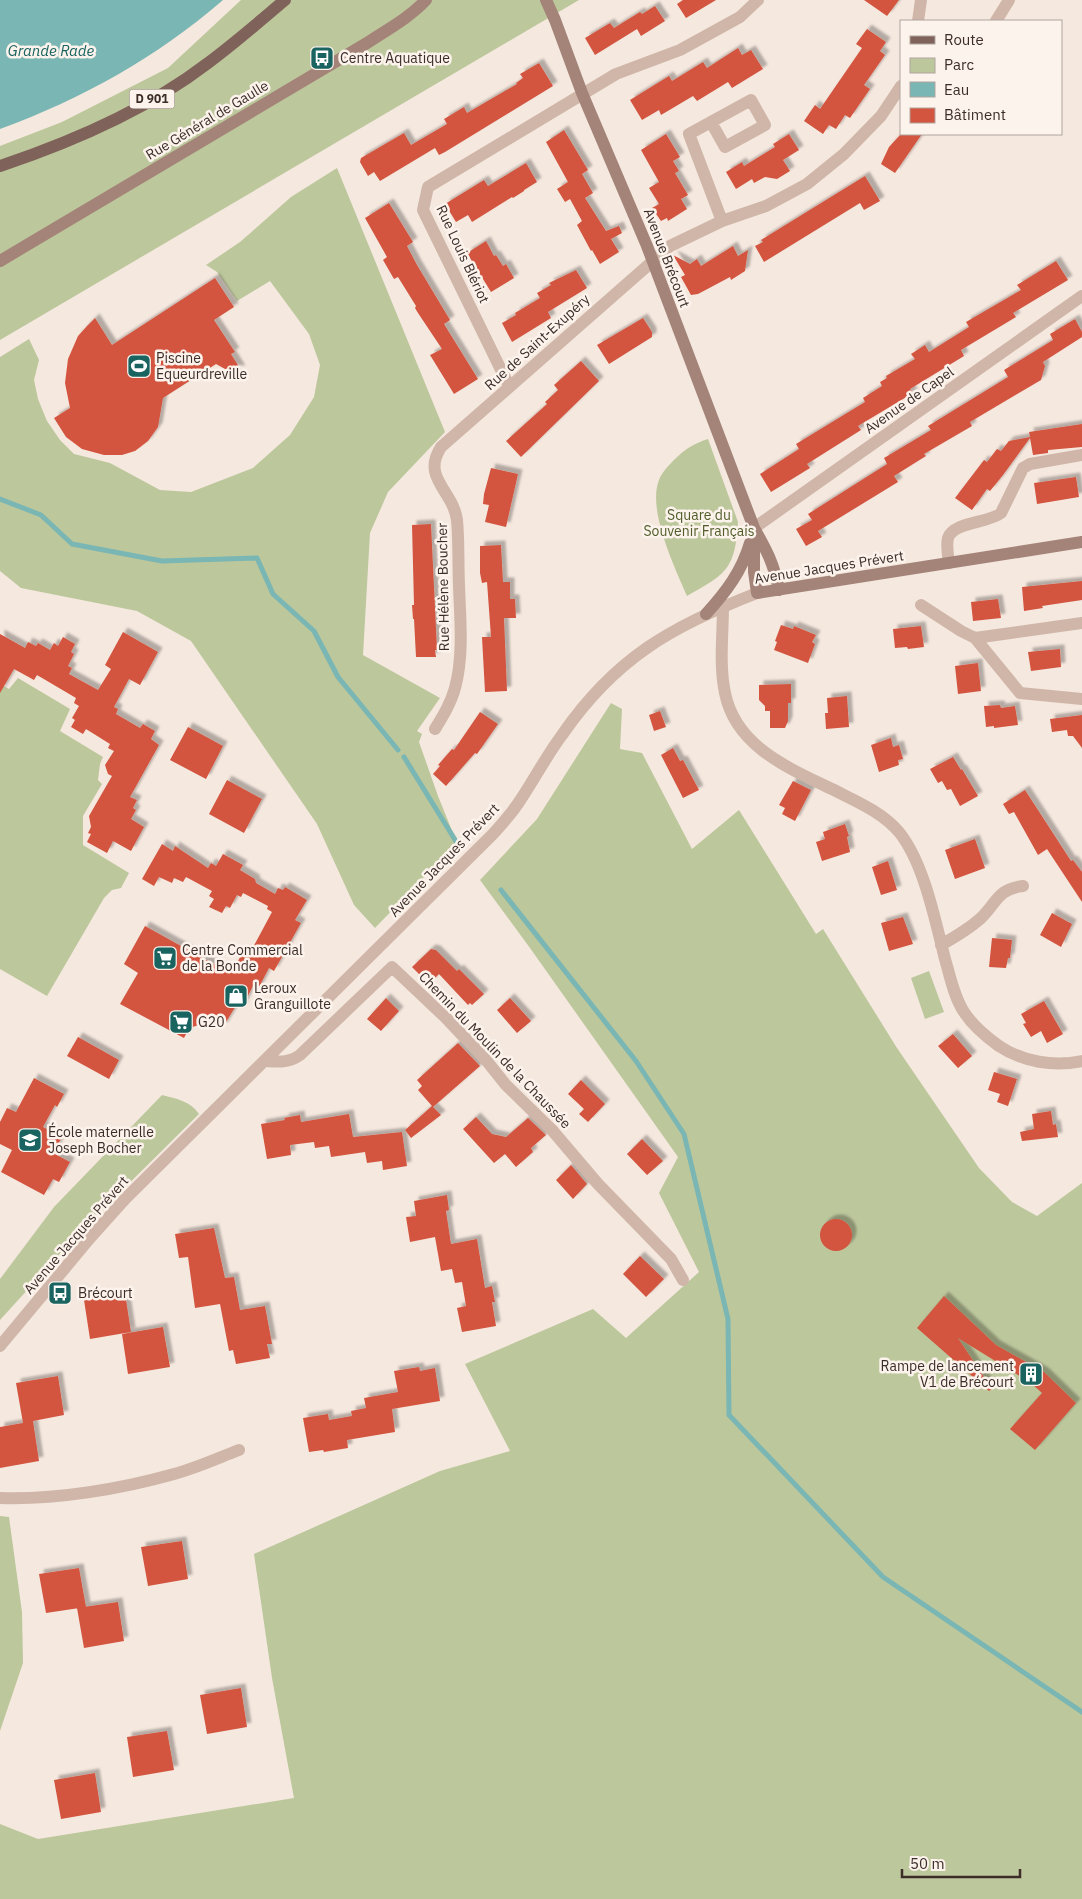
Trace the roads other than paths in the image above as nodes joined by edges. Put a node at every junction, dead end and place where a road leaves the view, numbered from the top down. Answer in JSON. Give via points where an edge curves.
{"nodes":[{"id":1,"x":285,"y":0,"type":"edge"},
{"id":2,"x":426,"y":0,"type":"edge"},
{"id":3,"x":546,"y":0,"type":"edge"},
{"id":4,"x":758,"y":0,"type":"edge"},
{"id":5,"x":921,"y":0,"type":"edge"},
{"id":6,"x":1009,"y":0,"type":"edge"},
{"id":7,"x":918,"y":20,"type":"edge"},
{"id":8,"x":997,"y":20,"type":"edge"},
{"id":9,"x":900,"y":88,"type":"edge"},
{"id":10,"x":582,"y":93,"type":"junction"},
{"id":11,"x":711,"y":122,"type":"dead end"},
{"id":12,"x":0,"y":166,"type":"edge"},
{"id":13,"x":722,"y":221,"type":"junction"},
{"id":14,"x":652,"y":260,"type":"junction"},
{"id":15,"x":0,"y":261,"type":"edge"},
{"id":16,"x":1082,"y":296,"type":"edge"},
{"id":17,"x":509,"y":386,"type":"junction"},
{"id":18,"x":441,"y":447,"type":"joint"},
{"id":19,"x":1082,"y":456,"type":"edge"},
{"id":20,"x":754,"y":528,"type":"junction"},
{"id":21,"x":1082,"y":542,"type":"edge"},
{"id":22,"x":949,"y":563,"type":"junction"},
{"id":23,"x":778,"y":590,"type":"junction"},
{"id":24,"x":757,"y":593,"type":"junction"},
{"id":25,"x":922,"y":605,"type":"dead end"},
{"id":26,"x":723,"y":606,"type":"junction"},
{"id":27,"x":706,"y":614,"type":"junction"},
{"id":28,"x":1082,"y":622,"type":"edge"},
{"id":29,"x":975,"y":638,"type":"junction"},
{"id":30,"x":1082,"y":699,"type":"edge"},
{"id":31,"x":435,"y":729,"type":"dead end"},
{"id":32,"x":1023,"y":886,"type":"dead end"},
{"id":33,"x":941,"y":945,"type":"junction"},
{"id":34,"x":265,"y":1061,"type":"junction"},
{"id":35,"x":1082,"y":1061,"type":"edge"},
{"id":36,"x":683,"y":1280,"type":"dead end"},
{"id":37,"x":0,"y":1346,"type":"edge"},
{"id":38,"x":239,"y":1450,"type":"dead end"},
{"id":39,"x":0,"y":1498,"type":"edge"}],
"edges":[{"from":1,"to":12,"type":"main road","number":"D 901","via":[[207,64],[156,97],[92,131]]},
{"from":2,"to":15,"type":"main road","name":"Rue Général de Gaulle","via":[[400,22]]},
{"from":3,"to":10,"type":"main road","name":"Avenue Brécourt"},
{"from":4,"to":10,"type":"street","name":"Rue Louis Blériot","via":[[740,17],[680,50],[616,74]]},
{"from":5,"to":7,"type":"street"},
{"from":6,"to":8,"type":"street"},
{"from":9,"to":13,"type":"street","name":"Rue de Saint-Exupéry","via":[[881,116],[844,154],[807,184],[766,206]]},
{"from":10,"to":14,"type":"main road","name":"Avenue Brécourt"},
{"from":10,"to":17,"type":"street","name":"Rue Louis Blériot","via":[[428,187],[423,210]]},
{"from":11,"to":13,"type":"street","via":[[689,134]]},
{"from":13,"to":14,"type":"street","name":"Rue de Saint-Exupéry","via":[[670,246]]},
{"from":14,"to":17,"type":"street","name":"Rue de Saint-Exupéry"},
{"from":14,"to":20,"type":"main road","name":"Avenue Brécourt"},
{"from":16,"to":20,"type":"street","name":"Avenue de Capel"},
{"from":17,"to":18,"type":"street","name":"Rue de Saint-Exupéry"},
{"from":18,"to":31,"type":"street","name":"Rue Hélène Boucher","via":[[433,463],[457,521],[460,644],[456,686]]},
{"from":19,"to":22,"type":"street","via":[[1030,464],[1023,468],[1001,513],[951,534],[948,538]]},
{"from":20,"to":23,"type":"main road","name":"Avenue Brécourt","via":[[770,557]]},
{"from":20,"to":24,"type":"main road","name":"Avenue Brécourt"},
{"from":20,"to":27,"type":"main road","via":[[741,568]]},
{"from":21,"to":22,"type":"main road","name":"Avenue Jacques Prévert"},
{"from":22,"to":23,"type":"main road","name":"Avenue Jacques Prévert"},
{"from":23,"to":24,"type":"main road","name":"Avenue Jacques Prévert"},
{"from":24,"to":26,"type":"street","name":"Avenue Jacques Prévert"},
{"from":25,"to":29,"type":"street"},
{"from":26,"to":27,"type":"street","name":"Avenue Jacques Prévert"},
{"from":26,"to":33,"type":"street","via":[[723,679],[730,710],[740,726],[759,749],[772,758],[870,808],[898,831],[920,872]]},
{"from":27,"to":34,"type":"street","name":"Avenue Jacques Prévert","via":[[640,652],[605,681],[561,735],[521,799],[493,834]]},
{"from":28,"to":29,"type":"street"},
{"from":29,"to":30,"type":"street","via":[[1020,693]]},
{"from":32,"to":33,"type":"street","via":[[1012,887],[999,895],[965,932]]},
{"from":33,"to":35,"type":"street","via":[[963,1011],[980,1031],[1005,1050],[1033,1061],[1060,1064]]},
{"from":34,"to":36,"type":"street","name":"Chemin du Moulin de la Chaussée","via":[[294,1060],[392,966],[552,1130],[598,1184],[671,1259]]},
{"from":34,"to":37,"type":"street","name":"Avenue Jacques Prévert","via":[[125,1199]]},
{"from":38,"to":39,"type":"street","via":[[176,1474],[118,1487],[44,1497]]}]}
